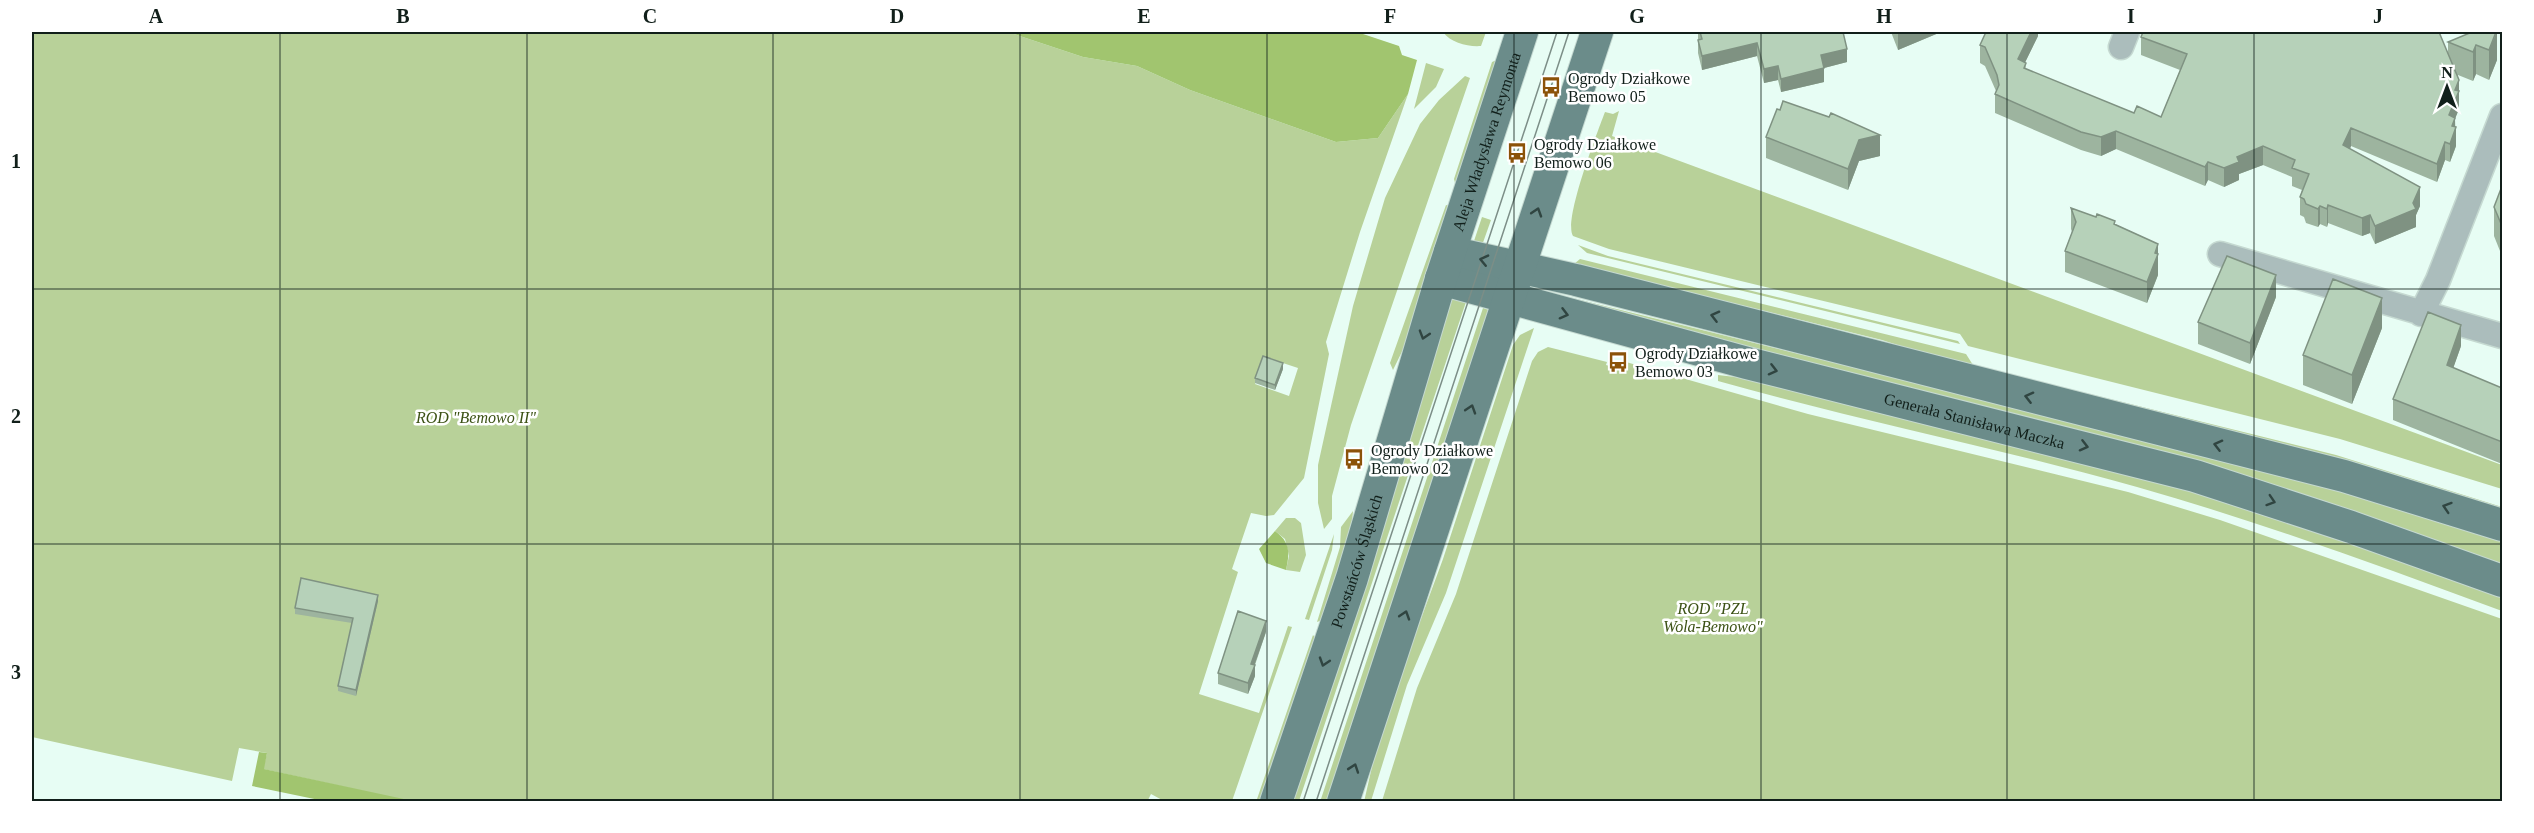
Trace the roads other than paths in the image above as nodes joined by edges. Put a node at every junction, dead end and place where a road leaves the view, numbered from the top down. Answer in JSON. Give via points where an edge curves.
{"nodes":[{"id":1,"x":1522,"y":32,"type":"edge"},
{"id":2,"x":1597,"y":32,"type":"edge"},
{"id":3,"x":2502,"y":116,"type":"edge"},
{"id":4,"x":2220,"y":254,"type":"dead end"},
{"id":5,"x":1446,"y":265,"type":"junction"},
{"id":6,"x":1518,"y":268,"type":"junction"},
{"id":7,"x":1508,"y":298,"type":"junction"},
{"id":8,"x":2421,"y":314,"type":"junction"},
{"id":9,"x":2502,"y":336,"type":"edge"},
{"id":10,"x":2502,"y":525,"type":"edge"},
{"id":11,"x":2502,"y":581,"type":"edge"},
{"id":12,"x":1276,"y":801,"type":"edge"},
{"id":13,"x":1343,"y":801,"type":"edge"}],
"edges":[{"from":1,"to":5,"type":"main road","name":"Aleja Władysława Reymonta"},
{"from":6,"to":2,"type":"main road","one_way":true},
{"from":3,"to":8,"type":"street"},
{"from":4,"to":8,"type":"street"},
{"from":6,"to":5,"type":"main road","name":"Generała Stanisława Maczka","one_way":true},
{"from":5,"to":7,"type":"main road","name":"Generała Stanisława Maczka"},
{"from":5,"to":12,"type":"main road","name":"Powstańców Śląskich","one_way":true,"via":[[1352,578]]},
{"from":6,"to":7,"type":"main road"},
{"from":10,"to":6,"type":"main road","name":"Generała Stanisława Maczka","one_way":true,"via":[[2344,476]]},
{"from":7,"to":11,"type":"main road","name":"Generała Stanisława Maczka","one_way":true,"via":[[2194,476]]},
{"from":13,"to":7,"type":"main road","one_way":true},
{"from":8,"to":9,"type":"street"}]}
